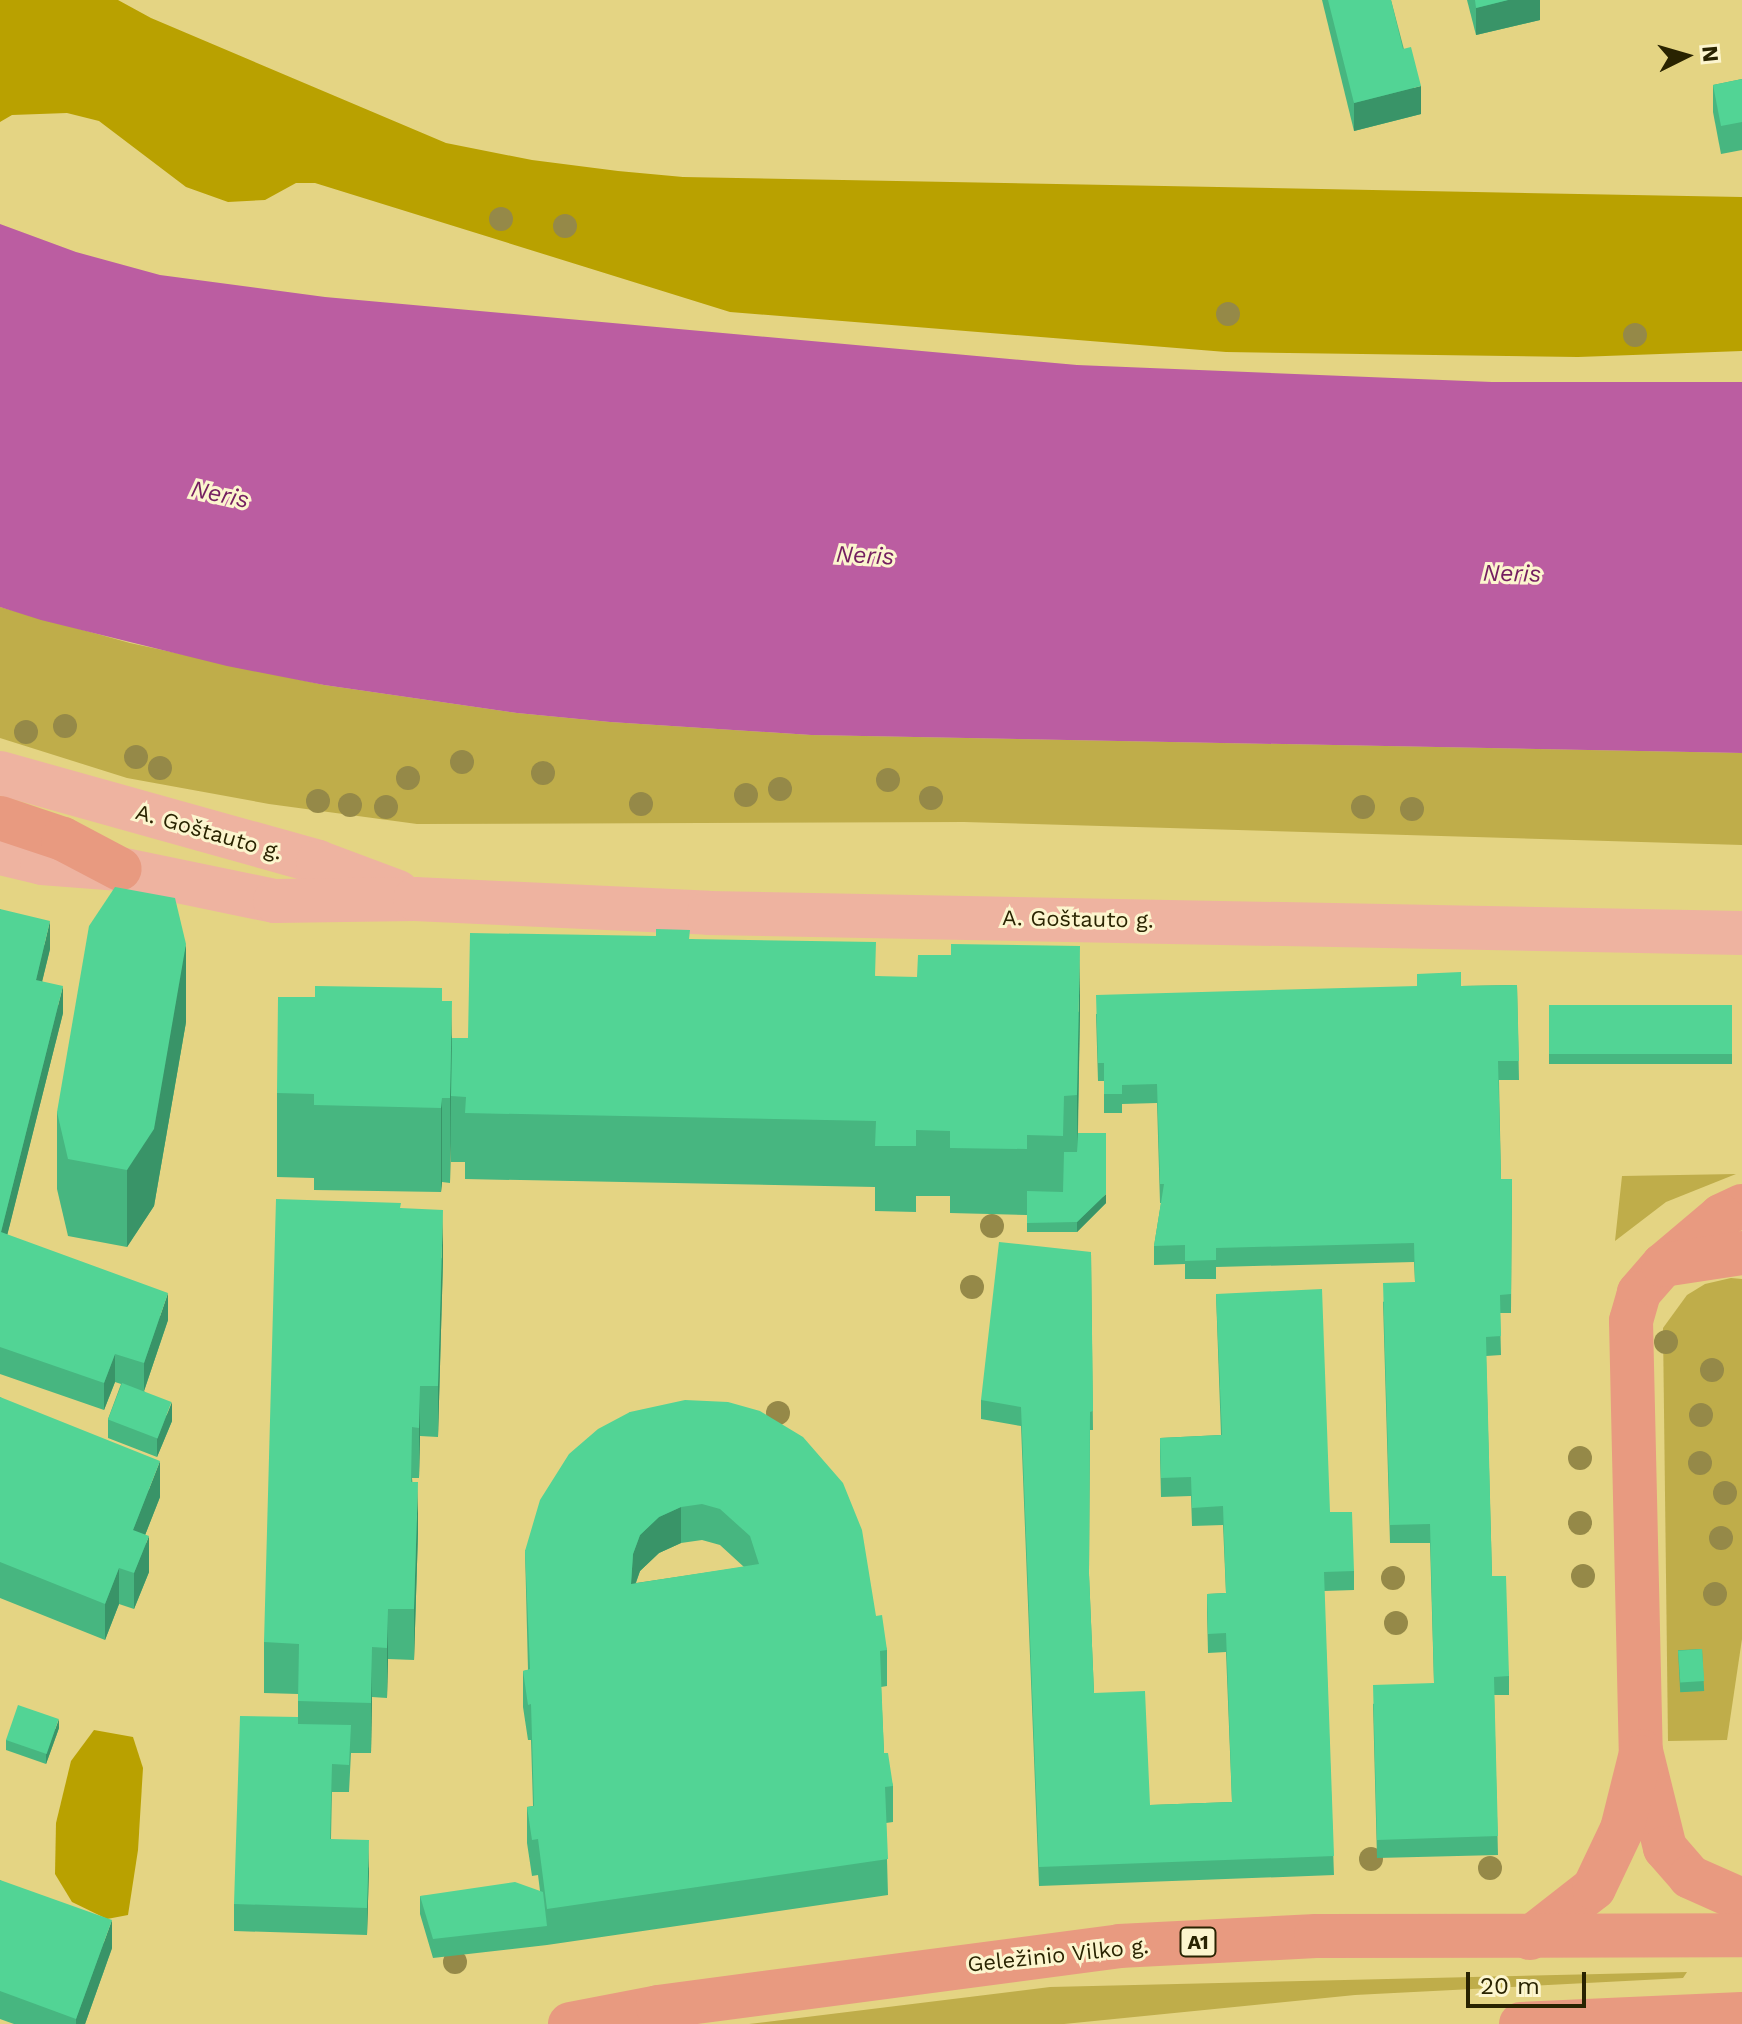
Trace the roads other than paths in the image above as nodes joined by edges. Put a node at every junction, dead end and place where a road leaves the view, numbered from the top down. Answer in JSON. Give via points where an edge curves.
{"nodes":[{"id":1,"x":0,"y":773,"type":"edge"},
{"id":2,"x":0,"y":818,"type":"edge"},
{"id":3,"x":0,"y":853,"type":"edge"},
{"id":4,"x":120,"y":869,"type":"junction"},
{"id":5,"x":415,"y":899,"type":"junction"},
{"id":6,"x":1742,"y":933,"type":"edge"},
{"id":7,"x":1742,"y":1206,"type":"edge"},
{"id":8,"x":1742,"y":1253,"type":"edge"},
{"id":9,"x":1663,"y":1265,"type":"junction"},
{"id":10,"x":1641,"y":1751,"type":"junction"},
{"id":11,"x":1742,"y":1900,"type":"edge"},
{"id":12,"x":1742,"y":1935,"type":"edge"},
{"id":13,"x":1530,"y":1938,"type":"junction"},
{"id":14,"x":1742,"y":2014,"type":"edge"},
{"id":15,"x":570,"y":2024,"type":"edge"},
{"id":16,"x":1521,"y":2024,"type":"edge"}],
"edges":[{"from":1,"to":5,"type":"main road","name":"A. Goštauto g.","via":[[318,862]]},
{"from":2,"to":4,"type":"highway","via":[[63,839]]},
{"from":3,"to":4,"type":"main road","name":"A. Goštauto g.","via":[[42,863]]},
{"from":4,"to":5,"type":"main road","name":"A. Goštauto g.","via":[[275,901]]},
{"from":5,"to":6,"type":"main road","name":"A. Goštauto g.","via":[[709,913]]},
{"from":7,"to":9,"type":"highway","via":[[1721,1216]]},
{"from":8,"to":9,"type":"highway"},
{"from":9,"to":10,"type":"highway","via":[[1639,1293],[1631,1321]]},
{"from":10,"to":11,"type":"highway","via":[[1665,1848],[1690,1877]]},
{"from":10,"to":13,"type":"highway","via":[[1622,1829],[1594,1888]]},
{"from":12,"to":13,"type":"highway","name":"Geležinio Vilko g.","number":"A1"},
{"from":13,"to":15,"type":"highway","name":"Geležinio Vilko g.","number":"A1","via":[[1316,1936],[1119,1946],[658,2007]]},
{"from":14,"to":16,"type":"highway"}]}
